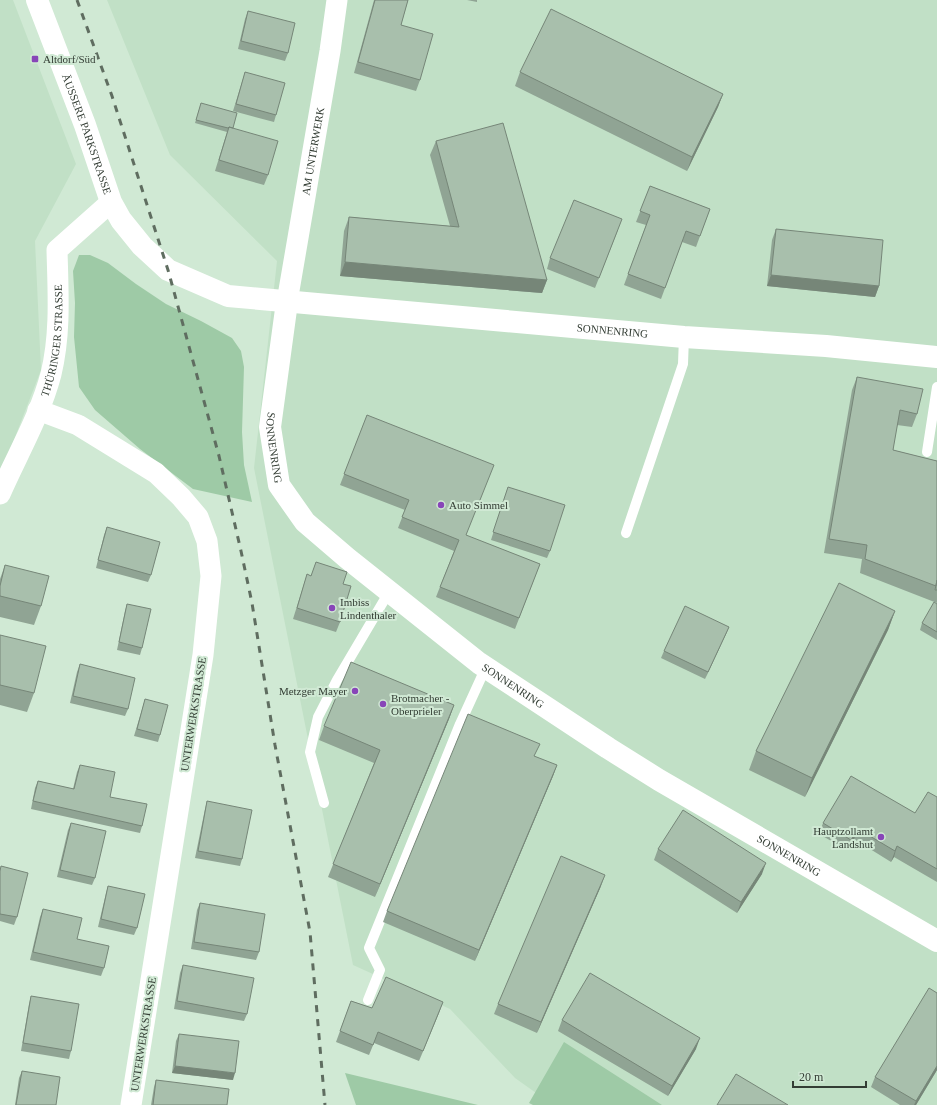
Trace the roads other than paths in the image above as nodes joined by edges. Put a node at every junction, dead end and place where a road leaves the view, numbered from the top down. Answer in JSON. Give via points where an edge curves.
{"nodes":[{"id":1,"x":37,"y":0,"type":"edge"},
{"id":2,"x":337,"y":0,"type":"edge"},
{"id":3,"x":111,"y":202,"type":"junction"},
{"id":4,"x":287,"y":302,"type":"junction"},
{"id":5,"x":684,"y":338,"type":"junction"},
{"id":6,"x":937,"y":357,"type":"edge"},
{"id":7,"x":937,"y":387,"type":"edge"},
{"id":8,"x":38,"y":410,"type":"junction"},
{"id":9,"x":927,"y":452,"type":"dead end"},
{"id":10,"x":0,"y":494,"type":"edge"},
{"id":11,"x":626,"y":534,"type":"dead end"},
{"id":12,"x":389,"y":592,"type":"junction"},
{"id":13,"x":486,"y":667,"type":"junction"},
{"id":14,"x":324,"y":803,"type":"dead end"},
{"id":15,"x":937,"y":940,"type":"edge"},
{"id":16,"x":368,"y":1000,"type":"dead end"},
{"id":17,"x":131,"y":1105,"type":"edge"}],
"edges":[{"from":1,"to":3,"type":"street","name":"ÄUSSERE PARKSTRASSE","via":[[85,125]]},
{"from":2,"to":4,"type":"street","name":"AM UNTERWERK"},
{"from":3,"to":4,"type":"street","name":"SONNENRING","via":[[121,220],[142,246],[168,270],[228,296]]},
{"from":3,"to":8,"type":"street","name":"THÜRINGER STRASSE","via":[[57,250],[58,334],[51,374]]},
{"from":4,"to":5,"type":"street","name":"SONNENRING"},
{"from":4,"to":12,"type":"street","name":"SONNENRING","via":[[270,427],[279,485],[305,522]]},
{"from":5,"to":6,"type":"street","name":"SONNENRING","via":[[826,346]]},
{"from":5,"to":11,"type":"lane","via":[[682,364]]},
{"from":7,"to":9,"type":"lane"},
{"from":8,"to":10,"type":"street","name":"THÜRINGER STRASSE"},
{"from":8,"to":17,"type":"street","name":"UNTERWERKSTRASSE","via":[[78,425],[156,473],[182,497],[198,517],[207,541],[211,576],[203,655]]},
{"from":12,"to":13,"type":"street","name":"SONNENRING"},
{"from":12,"to":14,"type":"lane","via":[[318,717],[310,752]]},
{"from":13,"to":15,"type":"street","name":"SONNENRING","via":[[647,772]]},
{"from":13,"to":16,"type":"lane","via":[[460,724],[369,948],[380,970]]}]}
